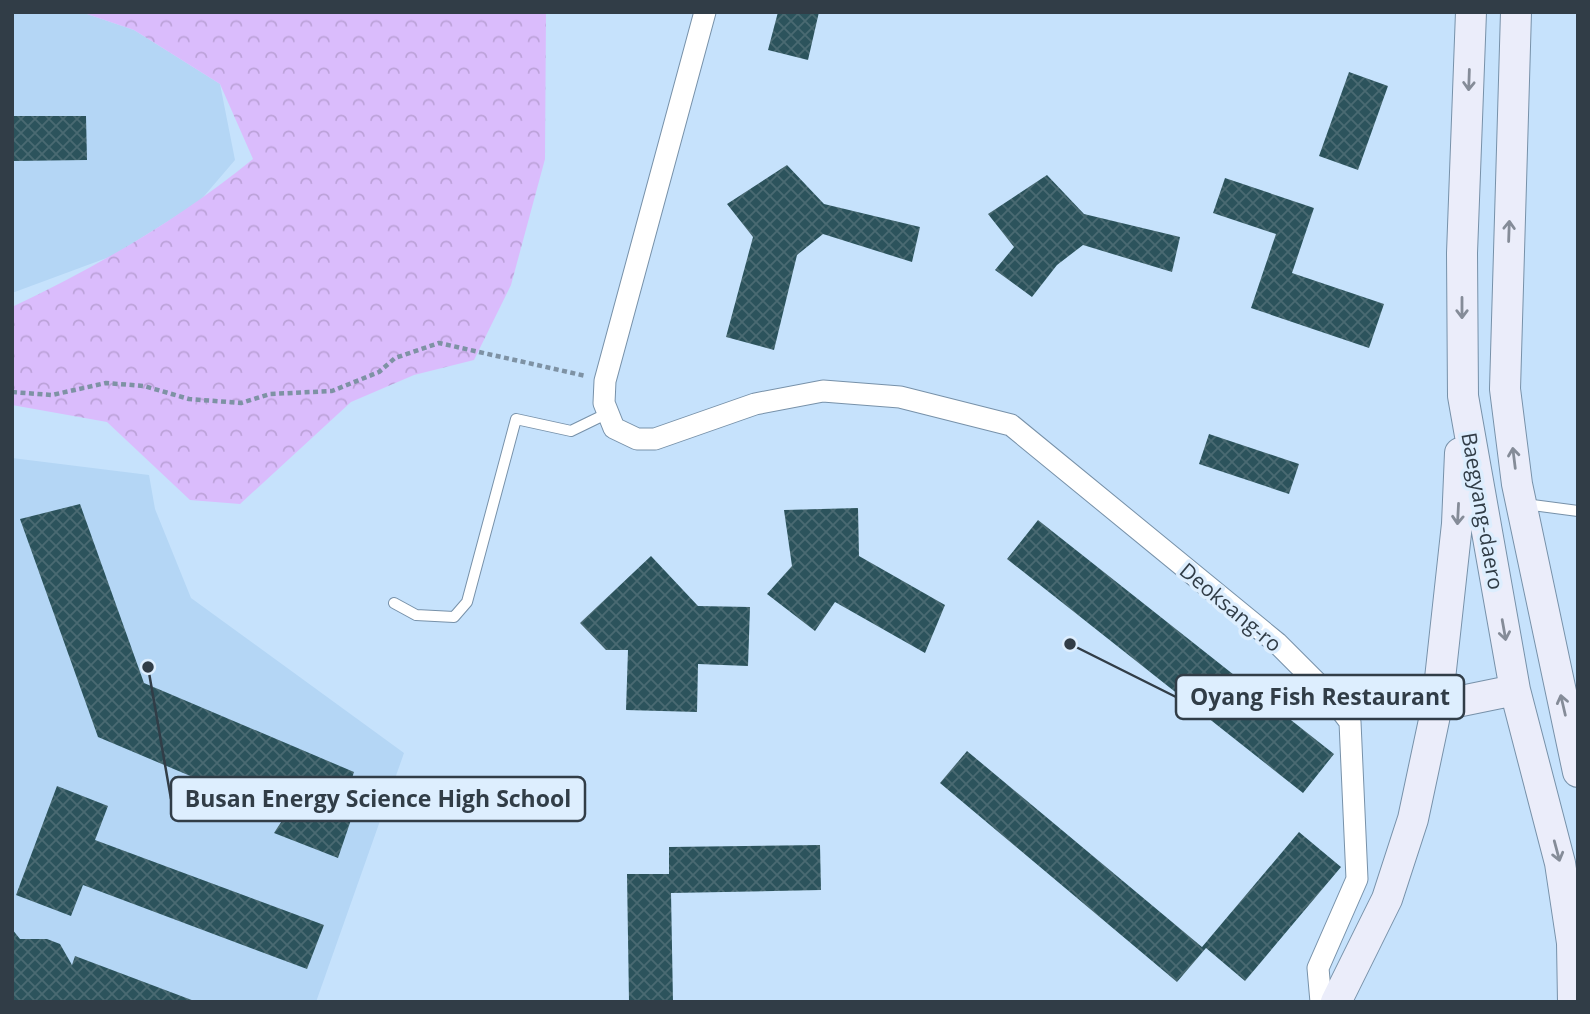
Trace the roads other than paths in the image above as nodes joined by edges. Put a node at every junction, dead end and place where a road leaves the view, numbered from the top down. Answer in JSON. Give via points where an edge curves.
{"nodes":[{"id":1,"x":705,"y":12,"type":"edge"},
{"id":2,"x":1471,"y":12,"type":"edge"},
{"id":3,"x":1516,"y":12,"type":"edge"},
{"id":4,"x":1463,"y":397,"type":"junction"},
{"id":5,"x":606,"y":414,"type":"junction"},
{"id":6,"x":1521,"y":503,"type":"junction"},
{"id":7,"x":1578,"y":511,"type":"edge"},
{"id":8,"x":394,"y":603,"type":"dead end"},
{"id":9,"x":1515,"y":690,"type":"junction"},
{"id":10,"x":1437,"y":706,"type":"junction"},
{"id":11,"x":1578,"y":772,"type":"edge"},
{"id":12,"x":1321,"y":1002,"type":"edge"},
{"id":13,"x":1336,"y":1002,"type":"edge"},
{"id":14,"x":1573,"y":1002,"type":"edge"}],
"edges":[{"from":1,"to":5,"type":"street","via":[[605,381]]},
{"from":2,"to":4,"type":"main road","name":"Baegyang-daero","one_way":true,"via":[[1462,253]]},
{"from":6,"to":3,"type":"main road","name":"Baegyang-daero","one_way":true,"via":[[1505,389]]},
{"from":4,"to":9,"type":"main road","name":"Baegyang-daero","one_way":true},
{"from":4,"to":10,"type":"main road","one_way":true,"via":[[1457,524]]},
{"from":5,"to":8,"type":"lane","via":[[571,430],[516,419],[467,602],[454,617],[416,615]]},
{"from":5,"to":12,"type":"street","name":"Deoksang-ro","via":[[622,435],[655,439],[755,404],[822,391],[900,397],[1011,425],[1277,643],[1350,722],[1357,879],[1318,968]]},
{"from":6,"to":7,"type":"lane","name":"Baegyang-daero"},
{"from":11,"to":6,"type":"main road","name":"Baegyang-daero","one_way":true},
{"from":9,"to":10,"type":"main road"},
{"from":9,"to":14,"type":"main road","name":"Baegyang-daero","one_way":true,"via":[[1560,863],[1572,943]]},
{"from":10,"to":13,"type":"main road","via":[[1413,819],[1387,899]]}]}
